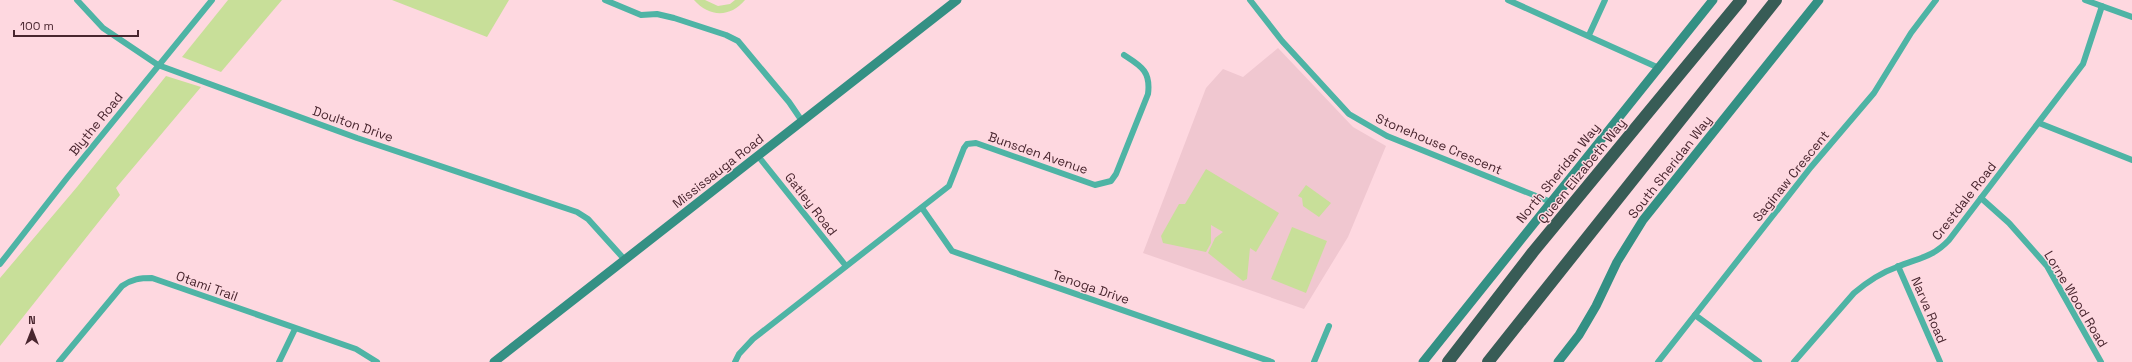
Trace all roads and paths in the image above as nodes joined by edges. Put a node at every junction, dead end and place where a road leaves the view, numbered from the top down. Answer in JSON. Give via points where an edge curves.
{"nodes":[{"id":1,"x":77,"y":0,"type":"edge"},
{"id":2,"x":212,"y":0,"type":"edge"},
{"id":3,"x":605,"y":0,"type":"edge"},
{"id":4,"x":957,"y":0,"type":"edge"},
{"id":5,"x":1250,"y":0,"type":"edge"},
{"id":6,"x":1508,"y":0,"type":"edge"},
{"id":7,"x":1605,"y":0,"type":"edge"},
{"id":8,"x":1713,"y":0,"type":"edge"},
{"id":9,"x":1741,"y":0,"type":"edge"},
{"id":10,"x":1776,"y":0,"type":"edge"},
{"id":11,"x":1819,"y":0,"type":"edge"},
{"id":12,"x":1936,"y":0,"type":"edge"},
{"id":13,"x":2085,"y":0,"type":"edge"},
{"id":14,"x":2102,"y":6,"type":"junction"},
{"id":15,"x":2132,"y":17,"type":"edge"},
{"id":16,"x":1589,"y":35,"type":"junction"},
{"id":17,"x":1124,"y":55,"type":"dead end"},
{"id":18,"x":158,"y":65,"type":"junction"},
{"id":19,"x":1659,"y":68,"type":"junction"},
{"id":20,"x":802,"y":121,"type":"junction"},
{"id":21,"x":2039,"y":123,"type":"junction"},
{"id":22,"x":758,"y":156,"type":"junction"},
{"id":23,"x":2132,"y":160,"type":"edge"},
{"id":24,"x":1981,"y":198,"type":"junction"},
{"id":25,"x":1551,"y":202,"type":"junction"},
{"id":26,"x":922,"y":208,"type":"junction"},
{"id":27,"x":625,"y":260,"type":"junction"},
{"id":28,"x":0,"y":264,"type":"edge"},
{"id":29,"x":846,"y":266,"type":"junction"},
{"id":30,"x":1898,"y":266,"type":"junction"},
{"id":31,"x":1694,"y":315,"type":"junction"},
{"id":32,"x":1329,"y":326,"type":"dead end"},
{"id":33,"x":295,"y":329,"type":"junction"},
{"id":34,"x":59,"y":362,"type":"edge"},
{"id":35,"x":279,"y":362,"type":"edge"},
{"id":36,"x":377,"y":362,"type":"edge"},
{"id":37,"x":494,"y":362,"type":"edge"},
{"id":38,"x":735,"y":362,"type":"edge"},
{"id":39,"x":1272,"y":362,"type":"edge"},
{"id":40,"x":1314,"y":362,"type":"edge"},
{"id":41,"x":1423,"y":362,"type":"edge"},
{"id":42,"x":1448,"y":362,"type":"edge"},
{"id":43,"x":1488,"y":362,"type":"edge"},
{"id":44,"x":1558,"y":362,"type":"edge"},
{"id":45,"x":1658,"y":362,"type":"edge"},
{"id":46,"x":1759,"y":362,"type":"edge"},
{"id":47,"x":1794,"y":362,"type":"edge"},
{"id":48,"x":1940,"y":362,"type":"edge"},
{"id":49,"x":2101,"y":362,"type":"edge"}],
"edges":[{"from":1,"to":18,"type":"street","name":"Doulton Drive","via":[[103,28]]},
{"from":2,"to":18,"type":"street","name":"Blythe Road"},
{"from":3,"to":20,"type":"street","via":[[641,15],[657,14],[674,18],[738,41]]},
{"from":4,"to":20,"type":"street","name":"Mississauga Road"},
{"from":5,"to":25,"type":"street","name":"Stonehouse Crescent","via":[[1282,41],[1349,114],[1387,136]]},
{"from":6,"to":16,"type":"street"},
{"from":7,"to":16,"type":"street"},
{"from":8,"to":19,"type":"street","name":"North Sheridan Way"},
{"from":9,"to":42,"type":"highway","name":"Queen Elizabeth Way","via":[[1538,246]]},
{"from":10,"to":43,"type":"highway"},
{"from":11,"to":44,"type":"street","name":"South Sheridan Way","via":[[1643,220],[1617,262],[1582,330]]},
{"from":12,"to":31,"type":"street","name":"Saginaw Crescent","via":[[1914,29],[1874,93],[1811,167]]},
{"from":13,"to":14,"type":"street"},
{"from":14,"to":15,"type":"street"},
{"from":14,"to":21,"type":"street","name":"Crestdale Road","via":[[2084,64]]},
{"from":16,"to":19,"type":"street"},
{"from":17,"to":26,"type":"street","name":"Bunsden Avenue","via":[[1144,68],[1150,84],[1116,174],[1111,181],[1095,185],[976,143],[968,144],[949,186]]},
{"from":18,"to":27,"type":"street","name":"Doulton Drive","via":[[357,138],[576,212],[588,218]]},
{"from":18,"to":28,"type":"street","name":"Blythe Road"},
{"from":19,"to":25,"type":"street","name":"North Sheridan Way"},
{"from":20,"to":22,"type":"street","name":"Mississauga Road"},
{"from":21,"to":23,"type":"street"},
{"from":21,"to":24,"type":"street","name":"Crestdale Road"},
{"from":22,"to":27,"type":"street","name":"Mississauga Road"},
{"from":22,"to":29,"type":"street","name":"Gatley Road"},
{"from":24,"to":30,"type":"street","name":"Crestdale Road","via":[[1939,251]]},
{"from":24,"to":49,"type":"street","name":"Lorne Wood Road","via":[[2009,223],[2047,266]]},
{"from":25,"to":41,"type":"street","name":"North Sheridan Way"},
{"from":26,"to":29,"type":"street","name":"Bunsden Avenue"},
{"from":26,"to":39,"type":"street","name":"Tenoga Drive","via":[[952,251]]},
{"from":27,"to":37,"type":"street","name":"Mississauga Road"},
{"from":29,"to":38,"type":"street","name":"Bunsden Avenue","via":[[753,339]]},
{"from":30,"to":47,"type":"street","name":"Crestdale Road","via":[[1874,277],[1854,293]]},
{"from":30,"to":48,"type":"street","name":"Narva Road"},
{"from":31,"to":45,"type":"street","name":"Saginaw Crescent"},
{"from":31,"to":46,"type":"street"},
{"from":32,"to":40,"type":"street"},
{"from":33,"to":34,"type":"street","name":"Otami Trail","via":[[152,278],[131,280],[122,286]]},
{"from":33,"to":35,"type":"street"},
{"from":33,"to":36,"type":"street","name":"Otami Trail","via":[[356,349]]}]}
